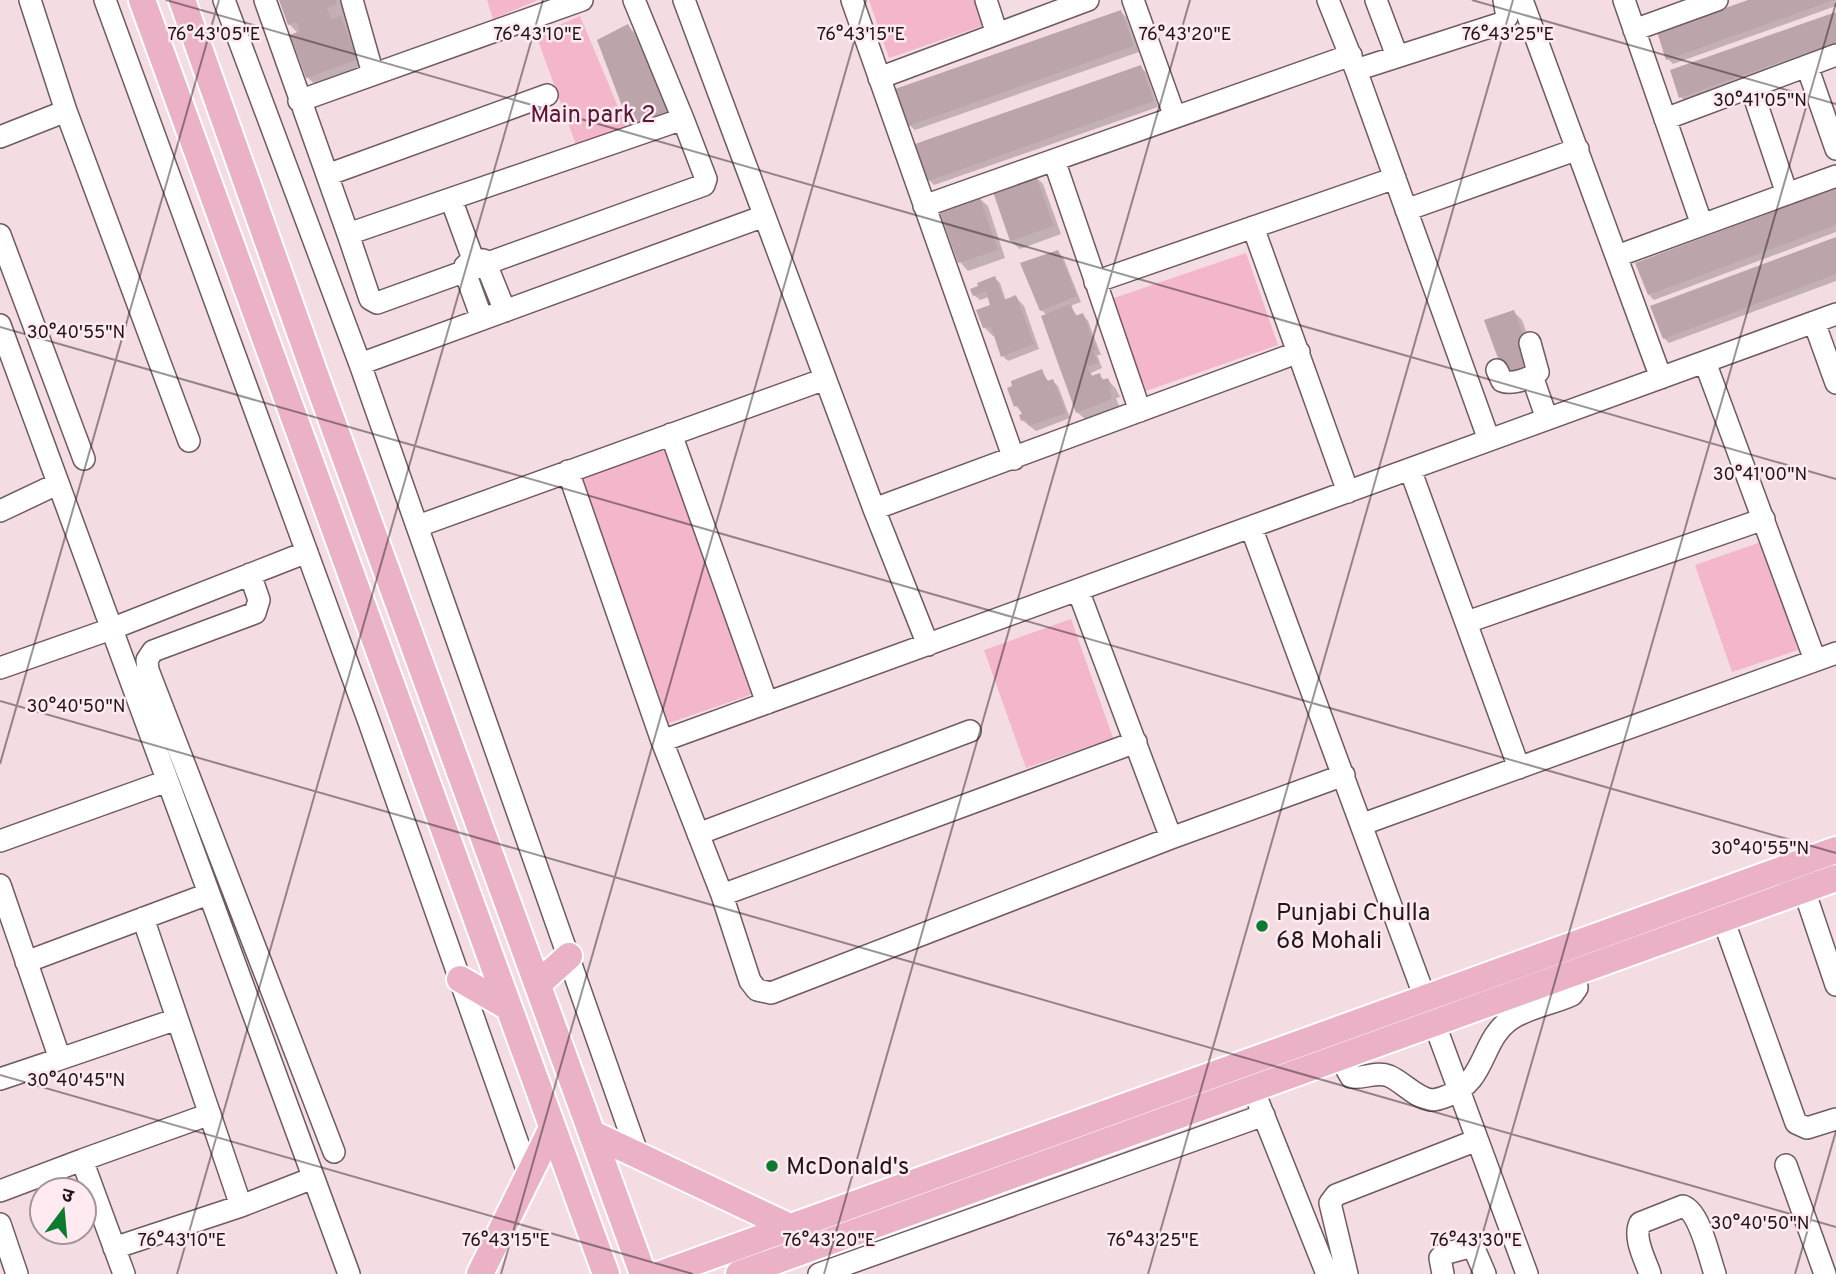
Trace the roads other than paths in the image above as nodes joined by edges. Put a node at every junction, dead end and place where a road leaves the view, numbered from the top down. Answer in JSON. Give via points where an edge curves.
{"nodes":[{"id":1,"x":30,"y":0,"type":"edge"},
{"id":2,"x":105,"y":0,"type":"edge"},
{"id":3,"x":142,"y":0,"type":"edge"},
{"id":4,"x":182,"y":0,"type":"edge"},
{"id":5,"x":224,"y":0,"type":"edge"},
{"id":6,"x":265,"y":0,"type":"edge"},
{"id":7,"x":352,"y":0,"type":"edge"},
{"id":8,"x":582,"y":0,"type":"edge"},
{"id":9,"x":634,"y":0,"type":"edge"},
{"id":10,"x":684,"y":0,"type":"edge"},
{"id":11,"x":852,"y":0,"type":"edge"},
{"id":12,"x":986,"y":0,"type":"edge"},
{"id":13,"x":1088,"y":0,"type":"edge"},
{"id":14,"x":1133,"y":0,"type":"edge"},
{"id":15,"x":1328,"y":0,"type":"edge"},
{"id":16,"x":1376,"y":0,"type":"edge"},
{"id":17,"x":1504,"y":0,"type":"edge"},
{"id":18,"x":1522,"y":0,"type":"edge"},
{"id":19,"x":1624,"y":0,"type":"edge"},
{"id":20,"x":1717,"y":0,"type":"edge"},
{"id":21,"x":551,"y":3,"type":"edge"},
{"id":22,"x":1634,"y":30,"type":"junction"},
{"id":23,"x":997,"y":34,"type":"junction"},
{"id":24,"x":1836,"y":55,"type":"edge"},
{"id":25,"x":1397,"y":56,"type":"junction"},
{"id":26,"x":1354,"y":62,"type":"junction"},
{"id":27,"x":1807,"y":65,"type":"junction"},
{"id":28,"x":372,"y":69,"type":"junction"},
{"id":29,"x":878,"y":78,"type":"junction"},
{"id":30,"x":1751,"y":87,"type":"junction"},
{"id":31,"x":297,"y":95,"type":"junction"},
{"id":32,"x":547,"y":95,"type":"dead end"},
{"id":33,"x":66,"y":111,"type":"junction"},
{"id":34,"x":1175,"y":117,"type":"junction"},
{"id":35,"x":683,"y":119,"type":"junction"},
{"id":36,"x":1665,"y":119,"type":"junction"},
{"id":37,"x":0,"y":137,"type":"edge"},
{"id":38,"x":1578,"y":149,"type":"junction"},
{"id":39,"x":1836,"y":149,"type":"edge"},
{"id":40,"x":1054,"y":160,"type":"junction"},
{"id":41,"x":327,"y":175,"type":"junction"},
{"id":42,"x":1836,"y":176,"type":"edge"},
{"id":43,"x":1395,"y":178,"type":"junction"},
{"id":44,"x":1787,"y":194,"type":"junction"},
{"id":45,"x":451,"y":198,"type":"junction"},
{"id":46,"x":924,"y":206,"type":"junction"},
{"id":47,"x":1406,"y":210,"type":"junction"},
{"id":48,"x":764,"y":216,"type":"junction"},
{"id":49,"x":1702,"y":225,"type":"junction"},
{"id":50,"x":1253,"y":227,"type":"junction"},
{"id":51,"x":348,"y":234,"type":"junction"},
{"id":52,"x":0,"y":235,"type":"edge"},
{"id":53,"x":1617,"y":256,"type":"junction"},
{"id":54,"x":475,"y":265,"type":"junction"},
{"id":55,"x":1095,"y":282,"type":"junction"},
{"id":56,"x":505,"y":311,"type":"junction"},
{"id":57,"x":1836,"y":314,"type":"edge"},
{"id":58,"x":482,"y":319,"type":"junction"},
{"id":59,"x":1814,"y":322,"type":"junction"},
{"id":60,"x":0,"y":325,"type":"edge"},
{"id":61,"x":1530,"y":343,"type":"dead end"},
{"id":62,"x":1299,"y":352,"type":"junction"},
{"id":63,"x":1705,"y":362,"type":"junction"},
{"id":64,"x":360,"y":364,"type":"junction"},
{"id":65,"x":1497,"y":369,"type":"dead end"},
{"id":66,"x":1532,"y":376,"type":"junction"},
{"id":67,"x":1661,"y":378,"type":"junction"},
{"id":68,"x":825,"y":379,"type":"junction"},
{"id":69,"x":1836,"y":383,"type":"edge"},
{"id":70,"x":1140,"y":411,"type":"junction"},
{"id":71,"x":1547,"y":419,"type":"junction"},
{"id":72,"x":671,"y":434,"type":"junction"},
{"id":73,"x":1489,"y":440,"type":"junction"},
{"id":74,"x":188,"y":442,"type":"dead end"},
{"id":75,"x":84,"y":459,"type":"dead end"},
{"id":76,"x":1014,"y":459,"type":"junction"},
{"id":77,"x":1410,"y":469,"type":"junction"},
{"id":78,"x":568,"y":471,"type":"junction"},
{"id":79,"x":57,"y":484,"type":"junction"},
{"id":80,"x":1348,"y":492,"type":"junction"},
{"id":81,"x":874,"y":509,"type":"junction"},
{"id":82,"x":0,"y":511,"type":"edge"},
{"id":83,"x":1764,"y":519,"type":"junction"},
{"id":84,"x":418,"y":526,"type":"junction"},
{"id":85,"x":1251,"y":527,"type":"junction"},
{"id":86,"x":307,"y":552,"type":"junction"},
{"id":87,"x":250,"y":575,"type":"junction"},
{"id":88,"x":1078,"y":590,"type":"junction"},
{"id":89,"x":1467,"y":622,"type":"junction"},
{"id":90,"x":111,"y":629,"type":"junction"},
{"id":91,"x":928,"y":645,"type":"junction"},
{"id":92,"x":1836,"y":653,"type":"edge"},
{"id":93,"x":1815,"y":660,"type":"junction"},
{"id":94,"x":0,"y":668,"type":"edge"},
{"id":95,"x":768,"y":703,"type":"junction"},
{"id":96,"x":970,"y":731,"type":"dead end"},
{"id":97,"x":662,"y":741,"type":"junction"},
{"id":98,"x":1136,"y":742,"type":"junction"},
{"id":99,"x":1519,"y":768,"type":"junction"},
{"id":100,"x":1344,"y":775,"type":"junction"},
{"id":101,"x":167,"y":781,"type":"junction"},
{"id":102,"x":1363,"y":824,"type":"junction"},
{"id":103,"x":698,"y":834,"type":"junction"},
{"id":104,"x":1171,"y":838,"type":"junction"},
{"id":105,"x":0,"y":841,"type":"edge"},
{"id":106,"x":1836,"y":850,"type":"edge"},
{"id":107,"x":1836,"y":878,"type":"edge"},
{"id":108,"x":0,"y":885,"type":"edge"},
{"id":109,"x":1804,"y":890,"type":"junction"},
{"id":110,"x":208,"y":894,"type":"junction"},
{"id":111,"x":722,"y":895,"type":"junction"},
{"id":112,"x":143,"y":918,"type":"junction"},
{"id":113,"x":1723,"y":919,"type":"junction"},
{"id":114,"x":1573,"y":944,"type":"junction"},
{"id":115,"x":569,"y":956,"type":"junction"},
{"id":116,"x":26,"y":962,"type":"junction"},
{"id":117,"x":1576,"y":972,"type":"junction"},
{"id":118,"x":460,"y":979,"type":"junction"},
{"id":119,"x":538,"y":984,"type":"junction"},
{"id":120,"x":1836,"y":985,"type":"edge"},
{"id":121,"x":1425,"y":997,"type":"junction"},
{"id":122,"x":508,"y":1007,"type":"junction"},
{"id":123,"x":177,"y":1019,"type":"junction"},
{"id":124,"x":1434,"y":1024,"type":"junction"},
{"id":125,"x":1344,"y":1026,"type":"junction"},
{"id":126,"x":1349,"y":1054,"type":"junction"},
{"id":127,"x":60,"y":1059,"type":"junction"},
{"id":128,"x":0,"y":1079,"type":"edge"},
{"id":129,"x":1252,"y":1088,"type":"junction"},
{"id":130,"x":1459,"y":1092,"type":"junction"},
{"id":131,"x":314,"y":1102,"type":"junction"},
{"id":132,"x":289,"y":1113,"type":"junction"},
{"id":133,"x":210,"y":1114,"type":"junction"},
{"id":134,"x":1264,"y":1115,"type":"junction"},
{"id":135,"x":1836,"y":1119,"type":"edge"},
{"id":136,"x":552,"y":1128,"type":"junction"},
{"id":137,"x":593,"y":1134,"type":"junction"},
{"id":138,"x":1477,"y":1140,"type":"junction"},
{"id":139,"x":334,"y":1152,"type":"dead end"},
{"id":140,"x":638,"y":1155,"type":"junction"},
{"id":141,"x":82,"y":1160,"type":"junction"},
{"id":142,"x":1786,"y":1165,"type":"dead end"},
{"id":143,"x":529,"y":1175,"type":"junction"},
{"id":144,"x":313,"y":1178,"type":"junction"},
{"id":145,"x":0,"y":1191,"type":"edge"},
{"id":146,"x":241,"y":1206,"type":"junction"},
{"id":147,"x":0,"y":1224,"type":"edge"},
{"id":148,"x":795,"y":1240,"type":"junction"},
{"id":149,"x":114,"y":1248,"type":"junction"},
{"id":150,"x":11,"y":1272,"type":"edge"},
{"id":151,"x":124,"y":1274,"type":"edge"},
{"id":152,"x":349,"y":1274,"type":"edge"},
{"id":153,"x":480,"y":1274,"type":"edge"},
{"id":154,"x":606,"y":1274,"type":"edge"},
{"id":155,"x":643,"y":1274,"type":"edge"},
{"id":156,"x":661,"y":1274,"type":"edge"},
{"id":157,"x":738,"y":1274,"type":"edge"},
{"id":158,"x":786,"y":1274,"type":"edge"},
{"id":159,"x":819,"y":1274,"type":"edge"},
{"id":160,"x":1327,"y":1274,"type":"edge"},
{"id":161,"x":1346,"y":1274,"type":"edge"},
{"id":162,"x":1443,"y":1274,"type":"edge"},
{"id":163,"x":1485,"y":1274,"type":"edge"},
{"id":164,"x":1527,"y":1274,"type":"edge"},
{"id":165,"x":1650,"y":1274,"type":"edge"},
{"id":166,"x":1715,"y":1274,"type":"edge"},
{"id":167,"x":1825,"y":1274,"type":"edge"}],
"edges":[{"from":1,"to":33,"type":"street"},
{"from":2,"to":86,"type":"street"},
{"from":3,"to":122,"type":"main road"},
{"from":4,"to":119,"type":"main road"},
{"from":5,"to":64,"type":"street"},
{"from":6,"to":31,"type":"street"},
{"from":7,"to":28,"type":"street"},
{"from":8,"to":21,"type":"street"},
{"from":9,"to":35,"type":"street"},
{"from":10,"to":48,"type":"street"},
{"from":11,"to":29,"type":"street"},
{"from":12,"to":23,"type":"street"},
{"from":13,"to":23,"type":"street"},
{"from":14,"to":34,"type":"street"},
{"from":15,"to":26,"type":"street"},
{"from":16,"to":25,"type":"street"},
{"from":17,"to":25,"type":"street","via":[[1507,16],[1502,23]]},
{"from":18,"to":38,"type":"street"},
{"from":19,"to":22,"type":"street"},
{"from":20,"to":22,"type":"street"},
{"from":21,"to":28,"type":"street"},
{"from":22,"to":36,"type":"street"},
{"from":23,"to":29,"type":"street"},
{"from":24,"to":27,"type":"street"},
{"from":25,"to":26,"type":"street"},
{"from":26,"to":34,"type":"street"},
{"from":26,"to":43,"type":"street"},
{"from":27,"to":30,"type":"street"},
{"from":27,"to":39,"type":"street"},
{"from":28,"to":31,"type":"street"},
{"from":29,"to":46,"type":"street"},
{"from":30,"to":36,"type":"street"},
{"from":30,"to":44,"type":"street"},
{"from":31,"to":41,"type":"street"},
{"from":32,"to":41,"type":"street"},
{"from":33,"to":37,"type":"street"},
{"from":33,"to":74,"type":"street"},
{"from":34,"to":40,"type":"street"},
{"from":35,"to":45,"type":"street"},
{"from":35,"to":54,"type":"street","via":[[706,183]]},
{"from":36,"to":49,"type":"street"},
{"from":38,"to":47,"type":"street"},
{"from":38,"to":53,"type":"street"},
{"from":40,"to":46,"type":"street"},
{"from":40,"to":55,"type":"street"},
{"from":41,"to":51,"type":"street"},
{"from":42,"to":44,"type":"street"},
{"from":43,"to":47,"type":"street"},
{"from":43,"to":50,"type":"street"},
{"from":44,"to":49,"type":"street"},
{"from":45,"to":51,"type":"street"},
{"from":45,"to":54,"type":"street"},
{"from":46,"to":76,"type":"street"},
{"from":47,"to":73,"type":"street"},
{"from":48,"to":56,"type":"street"},
{"from":48,"to":68,"type":"street"},
{"from":49,"to":53,"type":"street"},
{"from":50,"to":55,"type":"street"},
{"from":50,"to":62,"type":"street"},
{"from":51,"to":54,"type":"street","via":[[374,303]]},
{"from":52,"to":75,"type":"street"},
{"from":53,"to":67,"type":"street"},
{"from":54,"to":56,"type":"street"},
{"from":54,"to":58,"type":"street"},
{"from":55,"to":70,"type":"street"},
{"from":56,"to":58,"type":"street"},
{"from":57,"to":59,"type":"street"},
{"from":58,"to":64,"type":"street"},
{"from":59,"to":63,"type":"street"},
{"from":59,"to":69,"type":"street"},
{"from":60,"to":79,"type":"street"},
{"from":61,"to":66,"type":"street","via":[[1538,366]]},
{"from":62,"to":70,"type":"street"},
{"from":62,"to":80,"type":"street"},
{"from":63,"to":67,"type":"street"},
{"from":63,"to":83,"type":"street"},
{"from":64,"to":84,"type":"street"},
{"from":65,"to":66,"type":"street","via":[[1505,383]]},
{"from":66,"to":71,"type":"street"},
{"from":67,"to":71,"type":"street"},
{"from":68,"to":72,"type":"street"},
{"from":68,"to":81,"type":"street"},
{"from":70,"to":76,"type":"street"},
{"from":71,"to":73,"type":"street"},
{"from":72,"to":78,"type":"street"},
{"from":72,"to":95,"type":"street"},
{"from":73,"to":77,"type":"street"},
{"from":76,"to":81,"type":"street"},
{"from":77,"to":80,"type":"street"},
{"from":77,"to":89,"type":"street"},
{"from":78,"to":84,"type":"street"},
{"from":78,"to":97,"type":"street"},
{"from":79,"to":82,"type":"street"},
{"from":79,"to":90,"type":"street"},
{"from":80,"to":85,"type":"street"},
{"from":81,"to":91,"type":"street"},
{"from":83,"to":89,"type":"street"},
{"from":83,"to":93,"type":"street"},
{"from":84,"to":115,"type":"street"},
{"from":85,"to":88,"type":"street"},
{"from":85,"to":100,"type":"street"},
{"from":86,"to":87,"type":"street"},
{"from":86,"to":118,"type":"street"},
{"from":87,"to":90,"type":"street"},
{"from":87,"to":131,"type":"street","via":[[259,600],[255,613],[153,651],[147,660],[148,670]]},
{"from":88,"to":91,"type":"street"},
{"from":88,"to":98,"type":"street"},
{"from":89,"to":99,"type":"street"},
{"from":90,"to":94,"type":"street"},
{"from":90,"to":101,"type":"street"},
{"from":91,"to":95,"type":"street"},
{"from":92,"to":93,"type":"street"},
{"from":93,"to":99,"type":"street"},
{"from":95,"to":97,"type":"street"},
{"from":96,"to":103,"type":"street"},
{"from":97,"to":103,"type":"street"},
{"from":98,"to":104,"type":"street"},
{"from":98,"to":111,"type":"street"},
{"from":99,"to":102,"type":"street"},
{"from":100,"to":102,"type":"street"},
{"from":100,"to":104,"type":"street"},
{"from":101,"to":105,"type":"street"},
{"from":101,"to":110,"type":"street"},
{"from":102,"to":121,"type":"street"},
{"from":103,"to":111,"type":"street"},
{"from":104,"to":111,"type":"street","via":[[771,993],[757,990],[750,981]]},
{"from":106,"to":114,"type":"main road"},
{"from":107,"to":109,"type":"main road"},
{"from":108,"to":116,"type":"street"},
{"from":109,"to":113,"type":"main road"},
{"from":109,"to":120,"type":"street"},
{"from":110,"to":112,"type":"street"},
{"from":110,"to":132,"type":"street"},
{"from":112,"to":116,"type":"street"},
{"from":112,"to":123,"type":"street"},
{"from":113,"to":117,"type":"main road"},
{"from":113,"to":135,"type":"street","via":[[1796,1123],[1807,1128]]},
{"from":114,"to":117,"type":"street"},
{"from":114,"to":121,"type":"main road"},
{"from":115,"to":119,"type":"main road"},
{"from":115,"to":140,"type":"street"},
{"from":116,"to":127,"type":"street"},
{"from":117,"to":124,"type":"main road"},
{"from":117,"to":130,"type":"street","via":[[1577,988],[1572,995],[1523,1013],[1499,1031],[1470,1083]]},
{"from":118,"to":122,"type":"main road"},
{"from":118,"to":143,"type":"street"},
{"from":119,"to":137,"type":"main road"},
{"from":121,"to":124,"type":"street"},
{"from":121,"to":125,"type":"main road"},
{"from":122,"to":136,"type":"main road"},
{"from":123,"to":127,"type":"street"},
{"from":123,"to":133,"type":"street"},
{"from":124,"to":126,"type":"main road"},
{"from":124,"to":130,"type":"street"},
{"from":125,"to":126,"type":"street"},
{"from":125,"to":148,"type":"main road"},
{"from":126,"to":129,"type":"main road"},
{"from":126,"to":130,"type":"street","via":[[1348,1070],[1355,1078],[1390,1076],[1432,1100]]},
{"from":127,"to":128,"type":"street"},
{"from":129,"to":134,"type":"street"},
{"from":129,"to":148,"type":"main road"},
{"from":130,"to":138,"type":"street"},
{"from":131,"to":132,"type":"street"},
{"from":131,"to":139,"type":"street"},
{"from":132,"to":144,"type":"street"},
{"from":133,"to":141,"type":"street"},
{"from":133,"to":146,"type":"street"},
{"from":134,"to":159,"type":"street"},
{"from":134,"to":160,"type":"street"},
{"from":136,"to":143,"type":"main road"},
{"from":136,"to":154,"type":"main road"},
{"from":137,"to":140,"type":"main road"},
{"from":137,"to":155,"type":"main road"},
{"from":138,"to":161,"type":"street","via":[[1336,1195],[1330,1203]]},
{"from":138,"to":164,"type":"street"},
{"from":140,"to":148,"type":"main road"},
{"from":141,"to":145,"type":"street"},
{"from":141,"to":149,"type":"street"},
{"from":142,"to":167,"type":"street"},
{"from":143,"to":153,"type":"main road"},
{"from":144,"to":146,"type":"street"},
{"from":144,"to":152,"type":"street"},
{"from":146,"to":149,"type":"street"},
{"from":147,"to":150,"type":"street"},
{"from":148,"to":156,"type":"main road"},
{"from":148,"to":157,"type":"main road"},
{"from":148,"to":158,"type":"street"},
{"from":149,"to":151,"type":"street"},
{"from":162,"to":163,"type":"street","via":[[1440,1258],[1444,1254],[1473,1247]]},
{"from":165,"to":166,"type":"street","via":[[1637,1229],[1640,1223],[1683,1206],[1696,1219]]}]}
